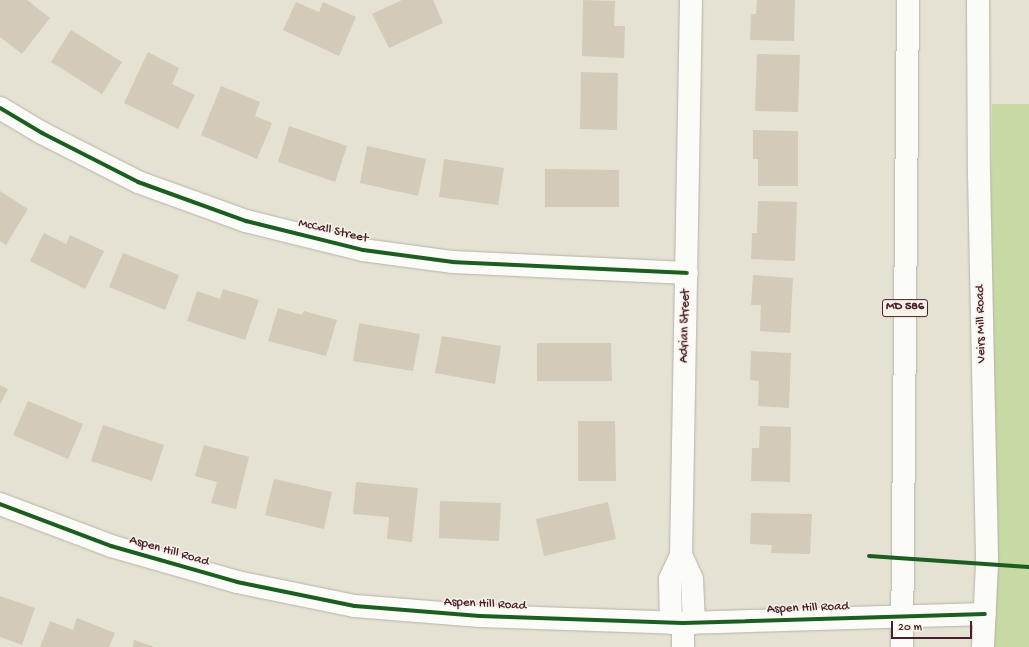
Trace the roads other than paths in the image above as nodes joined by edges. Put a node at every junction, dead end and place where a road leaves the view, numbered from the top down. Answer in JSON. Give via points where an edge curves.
{"nodes":[{"id":1,"x":691,"y":0,"type":"edge"},
{"id":2,"x":908,"y":0,"type":"edge"},
{"id":3,"x":978,"y":0,"type":"edge"},
{"id":4,"x":0,"y":108,"type":"edge"},
{"id":5,"x":687,"y":273,"type":"junction"},
{"id":6,"x":0,"y":504,"type":"edge"},
{"id":7,"x":985,"y":614,"type":"junction"},
{"id":8,"x":902,"y":616,"type":"junction"},
{"id":9,"x":683,"y":623,"type":"junction"},
{"id":10,"x":683,"y":647,"type":"edge"},
{"id":11,"x":902,"y":647,"type":"edge"},
{"id":12,"x":983,"y":647,"type":"edge"}],
"edges":[{"from":1,"to":5,"type":"street","name":"Adrian Street"},
{"from":2,"to":8,"type":"street","number":"MD 586"},
{"from":3,"to":7,"type":"street","name":"Veirs Mill Road","via":[[987,564]]},
{"from":4,"to":5,"type":"street","name":"McCall Street","via":[[42,133],[138,182],[246,221],[348,246],[452,262]]},
{"from":5,"to":9,"type":"street","name":"Adrian Street","via":[[682,555],[670,579]]},
{"from":6,"to":9,"type":"street","name":"Aspen Hill Road","via":[[111,546],[236,582],[355,606],[480,616]]},
{"from":7,"to":8,"type":"street","name":"Aspen Hill Road"},
{"from":7,"to":12,"type":"street","name":"Veirs Mill Road"},
{"from":8,"to":9,"type":"street","name":"Aspen Hill Road"},
{"from":8,"to":11,"type":"street","number":"MD 586"},
{"from":9,"to":10,"type":"street","name":"Adrian Street"}]}
